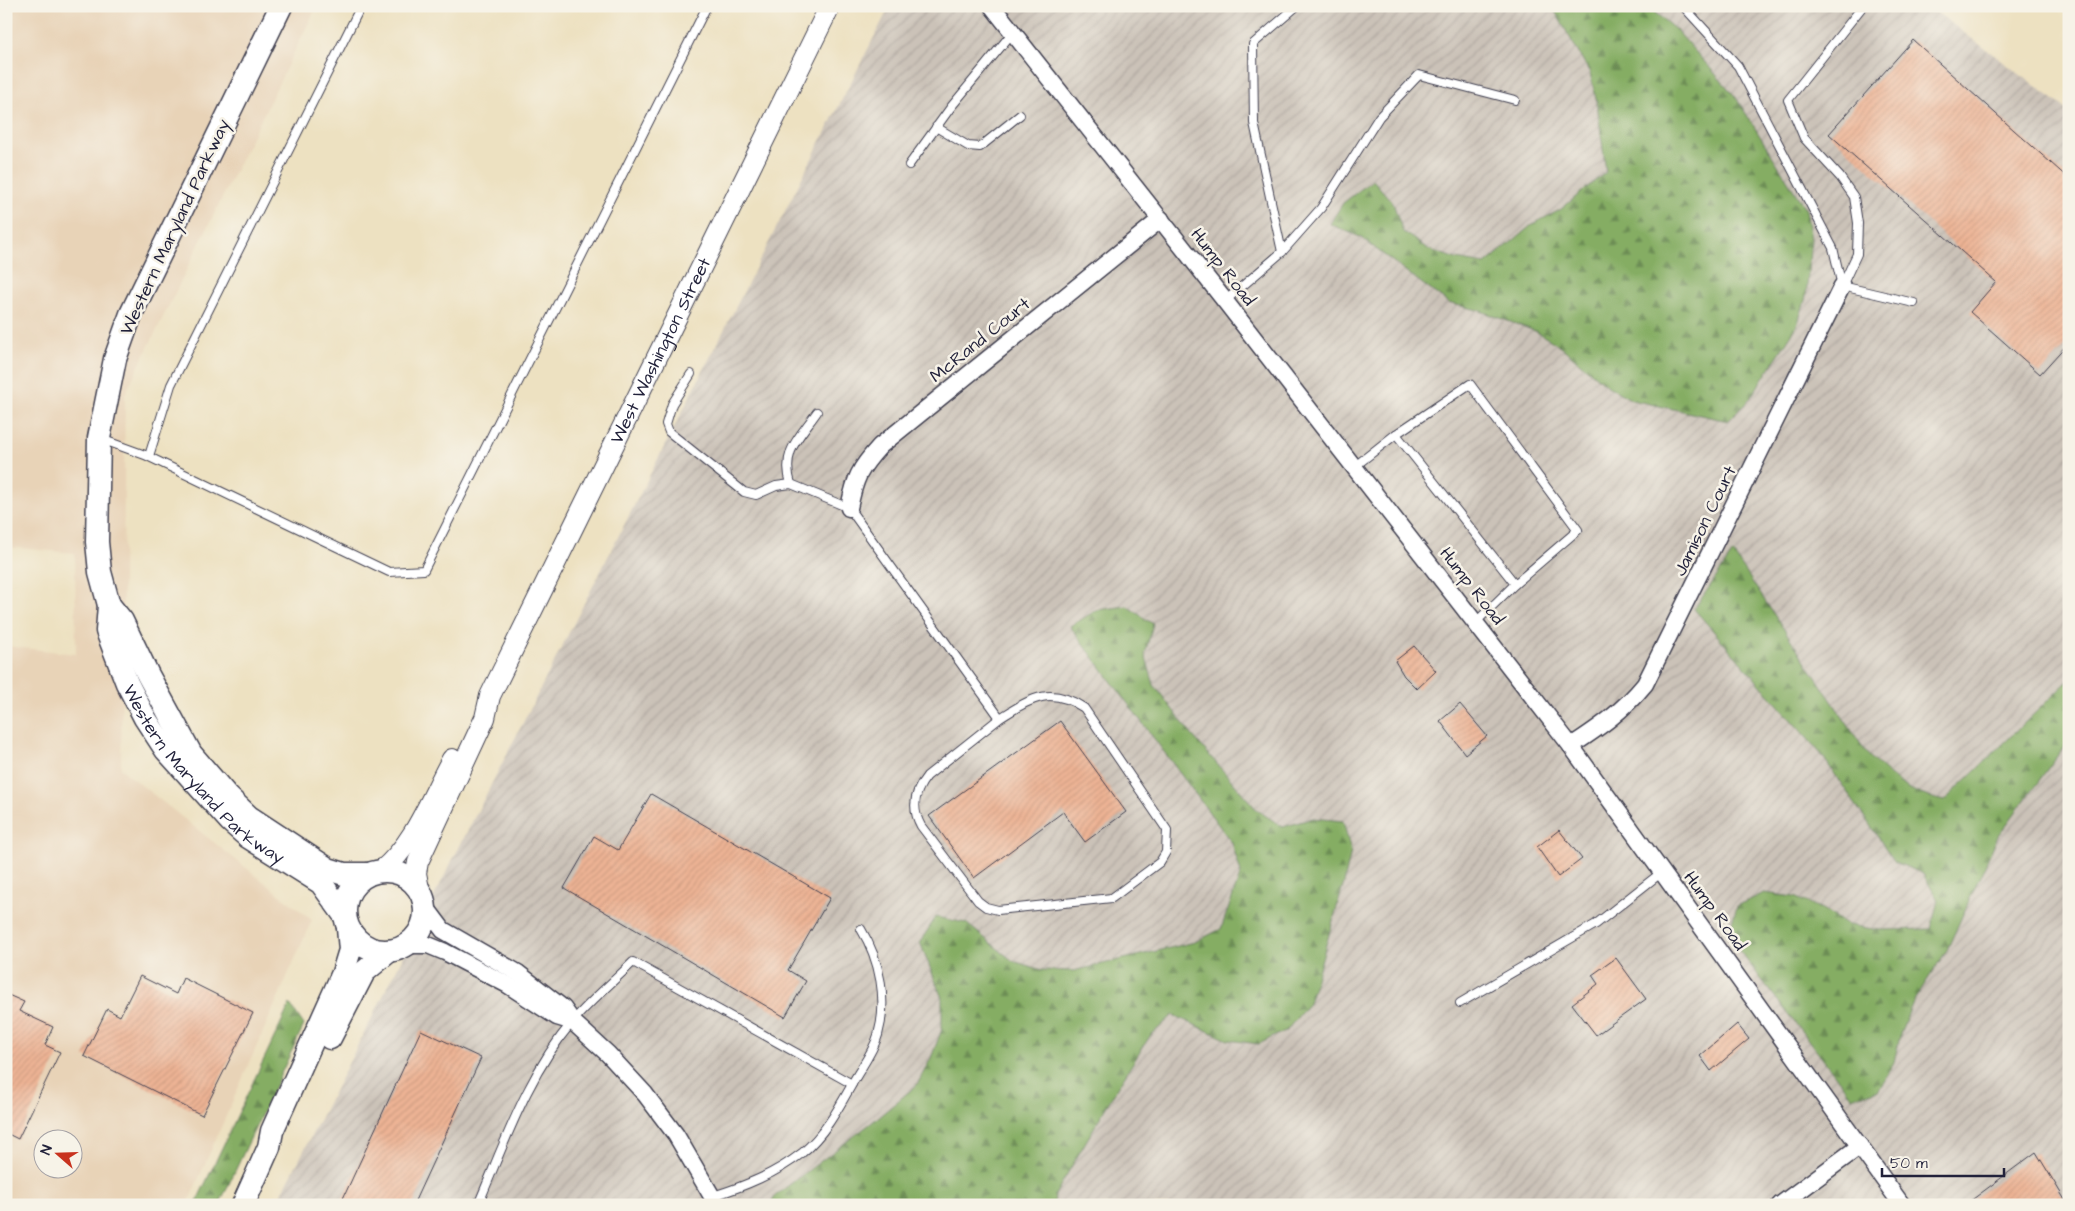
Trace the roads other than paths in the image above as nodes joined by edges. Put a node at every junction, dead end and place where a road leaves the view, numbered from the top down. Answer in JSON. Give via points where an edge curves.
{"nodes":[{"id":1,"x":281,"y":6,"type":"edge"},
{"id":2,"x":361,"y":6,"type":"edge"},
{"id":3,"x":707,"y":6,"type":"edge"},
{"id":4,"x":830,"y":6,"type":"edge"},
{"id":5,"x":992,"y":6,"type":"edge"},
{"id":6,"x":1297,"y":6,"type":"edge"},
{"id":7,"x":1682,"y":6,"type":"edge"},
{"id":8,"x":1863,"y":6,"type":"edge"},
{"id":9,"x":1013,"y":32,"type":"junction"},
{"id":10,"x":1515,"y":100,"type":"dead end"},
{"id":11,"x":1020,"y":115,"type":"dead end"},
{"id":12,"x":936,"y":127,"type":"junction"},
{"id":13,"x":909,"y":164,"type":"dead end"},
{"id":14,"x":1161,"y":219,"type":"junction"},
{"id":15,"x":1282,"y":252,"type":"junction"},
{"id":16,"x":1842,"y":286,"type":"junction"},
{"id":17,"x":1225,"y":301,"type":"junction"},
{"id":18,"x":1914,"y":302,"type":"dead end"},
{"id":19,"x":691,"y":374,"type":"dead end"},
{"id":20,"x":817,"y":412,"type":"dead end"},
{"id":21,"x":1396,"y":434,"type":"junction"},
{"id":22,"x":99,"y":438,"type":"junction"},
{"id":23,"x":149,"y":456,"type":"junction"},
{"id":24,"x":1354,"y":467,"type":"junction"},
{"id":25,"x":791,"y":484,"type":"junction"},
{"id":26,"x":849,"y":508,"type":"junction"},
{"id":27,"x":1515,"y":584,"type":"junction"},
{"id":28,"x":109,"y":605,"type":"junction"},
{"id":29,"x":1475,"y":623,"type":"junction"},
{"id":30,"x":490,"y":696,"type":"junction"},
{"id":31,"x":1000,"y":718,"type":"junction"},
{"id":32,"x":1571,"y":746,"type":"junction"},
{"id":33,"x":374,"y":872,"type":"junction"},
{"id":34,"x":1662,"y":872,"type":"junction"},
{"id":35,"x":422,"y":897,"type":"junction"},
{"id":36,"x":347,"y":922,"type":"junction"},
{"id":37,"x":861,"y":929,"type":"dead end"},
{"id":38,"x":398,"y":948,"type":"junction"},
{"id":39,"x":1460,"y":1004,"type":"dead end"},
{"id":40,"x":572,"y":1022,"type":"junction"},
{"id":41,"x":852,"y":1084,"type":"junction"},
{"id":42,"x":1860,"y":1146,"type":"junction"},
{"id":43,"x":269,"y":1147,"type":"junction"},
{"id":44,"x":715,"y":1201,"type":"edge"},
{"id":45,"x":243,"y":1205,"type":"edge"},
{"id":46,"x":478,"y":1205,"type":"edge"},
{"id":47,"x":1780,"y":1205,"type":"edge"},
{"id":48,"x":1902,"y":1205,"type":"edge"}],
"edges":[{"from":1,"to":22,"type":"main road","name":"Western Maryland Parkway","via":[[131,314],[115,359]]},
{"from":2,"to":23,"type":"lane","via":[[171,385]]},
{"from":3,"to":23,"type":"lane","via":[[424,570],[389,572]]},
{"from":4,"to":30,"type":"street","name":"West Washington Street"},
{"from":5,"to":9,"type":"street","name":"Hump Road"},
{"from":6,"to":15,"type":"lane","via":[[1253,44],[1254,123]]},
{"from":7,"to":16,"type":"lane","via":[[1738,66],[1834,248]]},
{"from":8,"to":16,"type":"lane","via":[[1788,100],[1804,138],[1854,197],[1858,223],[1857,254]]},
{"from":9,"to":12,"type":"lane"},
{"from":9,"to":14,"type":"street","name":"Hump Road"},
{"from":10,"to":15,"type":"lane","via":[[1419,75],[1379,117],[1321,208]]},
{"from":11,"to":12,"type":"lane","via":[[980,147],[968,146]]},
{"from":12,"to":13,"type":"lane"},
{"from":14,"to":17,"type":"street","name":"Hump Road"},
{"from":14,"to":26,"type":"street","name":"McRand Court","via":[[880,446],[865,462],[854,482]]},
{"from":15,"to":17,"type":"lane"},
{"from":16,"to":18,"type":"lane"},
{"from":16,"to":32,"type":"street","name":"Jamison Court","via":[[1645,684],[1613,718]]},
{"from":17,"to":24,"type":"street","name":"Hump Road"},
{"from":19,"to":25,"type":"lane","via":[[672,404],[666,424],[669,432],[744,492],[756,495],[776,486]]},
{"from":20,"to":25,"type":"lane","via":[[788,454]]},
{"from":21,"to":24,"type":"lane"},
{"from":21,"to":27,"type":"lane"},
{"from":21,"to":27,"type":"lane","via":[[1470,384],[1578,530]]},
{"from":22,"to":23,"type":"lane"},
{"from":22,"to":28,"type":"main road","name":"Western Maryland Parkway","via":[[97,542],[100,572]]},
{"from":24,"to":29,"type":"street","name":"Hump Road"},
{"from":25,"to":26,"type":"lane"},
{"from":26,"to":31,"type":"lane"},
{"from":27,"to":29,"type":"lane"},
{"from":28,"to":33,"type":"main road","name":"Western Maryland Parkway","via":[[122,621],[191,754],[227,796],[249,817],[328,869],[344,874]]},
{"from":28,"to":36,"type":"main road","name":"Western Maryland Parkway","via":[[107,631],[127,683],[166,750],[248,837],[322,883]]},
{"from":29,"to":32,"type":"street","name":"Hump Road"},
{"from":30,"to":33,"type":"street","name":"West Washington Street","via":[[475,714],[397,858]]},
{"from":30,"to":35,"type":"street","name":"West Washington Street","via":[[485,718],[418,862],[416,873]]},
{"from":31,"to":31,"type":"lane","via":[[927,776],[918,787],[914,801],[915,817],[920,826],[978,900],[986,907],[998,910],[1112,898],[1160,862],[1168,842],[1167,830],[1084,708],[1070,699],[1052,695],[1033,698]]},
{"from":32,"to":34,"type":"street","name":"Hump Road"},
{"from":33,"to":35,"type":"main road","via":[[399,873],[410,879]]},
{"from":33,"to":36,"type":"main road","via":[[358,881],[350,891],[346,903]]},
{"from":34,"to":39,"type":"lane","via":[[1596,924]]},
{"from":34,"to":42,"type":"street","name":"Hump Road"},
{"from":35,"to":38,"type":"main road","via":[[423,924],[414,939]]},
{"from":35,"to":40,"type":"street","via":[[443,930],[518,973],[563,1008]]},
{"from":36,"to":38,"type":"main road","via":[[355,938],[365,946],[376,950]]},
{"from":36,"to":43,"type":"main road","via":[[350,950],[347,961],[272,1131]]},
{"from":37,"to":41,"type":"lane","via":[[881,983],[881,1013],[877,1037]]},
{"from":38,"to":40,"type":"street","via":[[428,945],[445,952],[508,985],[557,1017]]},
{"from":38,"to":43,"type":"main road","via":[[370,966],[358,981],[281,1136]]},
{"from":40,"to":41,"type":"lane","via":[[633,962]]},
{"from":40,"to":44,"type":"street","via":[[645,1094],[676,1135]]},
{"from":40,"to":46,"type":"lane","via":[[521,1104]]},
{"from":41,"to":44,"type":"lane","via":[[824,1131],[802,1153],[752,1184]]},
{"from":42,"to":47,"type":"street"},
{"from":42,"to":48,"type":"street","name":"Hump Road"},
{"from":43,"to":45,"type":"main road"}]}
